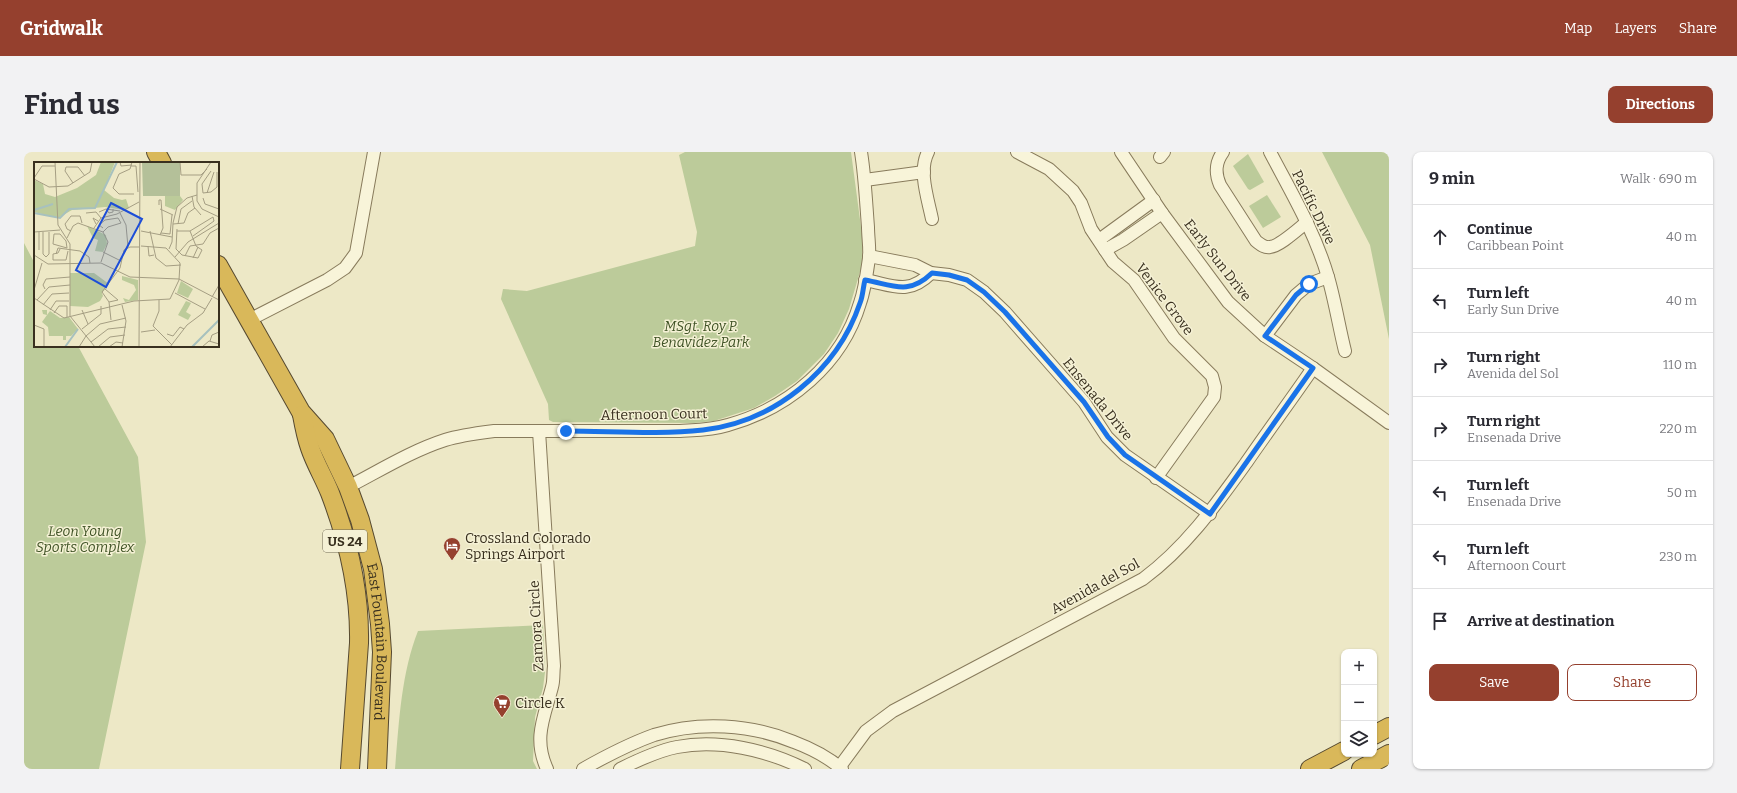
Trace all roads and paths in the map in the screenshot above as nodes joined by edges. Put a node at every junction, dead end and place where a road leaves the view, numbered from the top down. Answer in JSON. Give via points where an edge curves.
{"nodes":[{"id":1,"x":156,"y":152,"type":"edge"},
{"id":2,"x":374,"y":152,"type":"edge"},
{"id":3,"x":861,"y":152,"type":"edge"},
{"id":4,"x":928,"y":152,"type":"edge"},
{"id":5,"x":1017,"y":152,"type":"edge"},
{"id":6,"x":1121,"y":152,"type":"edge"},
{"id":7,"x":1223,"y":152,"type":"edge"},
{"id":8,"x":1270,"y":152,"type":"edge"},
{"id":9,"x":161,"y":162,"type":"edge"},
{"id":10,"x":924,"y":172,"type":"junction"},
{"id":11,"x":865,"y":180,"type":"junction"},
{"id":12,"x":1154,"y":200,"type":"junction"},
{"id":13,"x":1162,"y":213,"type":"junction"},
{"id":14,"x":932,"y":219,"type":"dead end"},
{"id":15,"x":1307,"y":222,"type":"junction"},
{"id":16,"x":1102,"y":245,"type":"junction"},
{"id":17,"x":869,"y":256,"type":"junction"},
{"id":18,"x":219,"y":267,"type":"edge"},
{"id":19,"x":932,"y":273,"type":"junction"},
{"id":20,"x":1328,"y":277,"type":"junction"},
{"id":21,"x":865,"y":280,"type":"junction"},
{"id":22,"x":250,"y":320,"type":"junction"},
{"id":23,"x":1265,"y":336,"type":"junction"},
{"id":24,"x":1345,"y":351,"type":"dead end"},
{"id":25,"x":1313,"y":368,"type":"junction"},
{"id":26,"x":301,"y":412,"type":"junction"},
{"id":27,"x":1389,"y":423,"type":"edge"},
{"id":28,"x":539,"y":431,"type":"junction"},
{"id":29,"x":1156,"y":478,"type":"junction"},
{"id":30,"x":348,"y":487,"type":"junction"},
{"id":31,"x":1210,"y":514,"type":"junction"},
{"id":32,"x":1389,"y":728,"type":"edge"},
{"id":33,"x":1377,"y":734,"type":"edge"},
{"id":34,"x":1341,"y":753,"type":"edge"},
{"id":35,"x":1389,"y":754,"type":"edge"},
{"id":36,"x":350,"y":768,"type":"edge"},
{"id":37,"x":840,"y":768,"type":"edge"},
{"id":38,"x":377,"y":769,"type":"edge"},
{"id":39,"x":547,"y":769,"type":"edge"},
{"id":40,"x":583,"y":769,"type":"edge"},
{"id":41,"x":620,"y":769,"type":"edge"},
{"id":42,"x":805,"y":769,"type":"edge"},
{"id":43,"x":1310,"y":769,"type":"edge"},
{"id":44,"x":1361,"y":769,"type":"edge"}],
"edges":[{"from":1,"to":9,"type":"highway"},
{"from":2,"to":22,"type":"street","via":[[356,253],[344,268],[327,280]]},
{"from":3,"to":11,"type":"street","name":"Afternoon Court"},
{"from":4,"to":10,"type":"street","via":[[924,159]]},
{"from":5,"to":16,"type":"street","name":"Venice Grove","via":[[1048,169],[1073,191],[1081,203],[1091,229]]},
{"from":6,"to":12,"type":"street","name":"Early Sun Drive"},
{"from":7,"to":15,"type":"street","via":[[1216,166],[1216,176],[1256,241],[1270,247]]},
{"from":8,"to":15,"type":"street","name":"Pacific Drive"},
{"from":10,"to":11,"type":"street"},
{"from":10,"to":14,"type":"street"},
{"from":11,"to":17,"type":"street","name":"Afternoon Court"},
{"from":12,"to":13,"type":"street","name":"Early Sun Drive"},
{"from":12,"to":16,"type":"street"},
{"from":13,"to":16,"type":"street","via":[[1123,240]]},
{"from":13,"to":23,"type":"street","name":"Early Sun Drive","via":[[1228,302]]},
{"from":15,"to":20,"type":"street","name":"Pacific Drive"},
{"from":16,"to":29,"type":"street","name":"Venice Grove","via":[[1113,262],[1134,280],[1174,338],[1212,376],[1215,387],[1214,397]]},
{"from":17,"to":19,"type":"street","name":"Ensenada Drive","via":[[915,265]]},
{"from":17,"to":21,"type":"street","name":"Afternoon Court"},
{"from":18,"to":22,"type":"highway","name":"East Fountain Boulevard","number":"US 24"},
{"from":19,"to":21,"type":"street","via":[[922,282],[907,288]]},
{"from":19,"to":29,"type":"street","name":"Ensenada Drive","via":[[967,280],[984,292],[1005,312],[1084,402],[1108,437],[1125,455]]},
{"from":20,"to":23,"type":"street","via":[[1309,284],[1296,295]]},
{"from":20,"to":24,"type":"street","name":"Pacific Drive"},
{"from":21,"to":28,"type":"street","name":"Afternoon Court","via":[[851,325],[828,363],[813,379],[770,408],[728,425],[704,430]]},
{"from":22,"to":26,"type":"highway","name":"East Fountain Boulevard","number":"US 24"},
{"from":23,"to":25,"type":"street","name":"Early Sun Drive"},
{"from":25,"to":27,"type":"street","name":"Early Sun Drive"},
{"from":25,"to":31,"type":"street","name":"Avenida del Sol"},
{"from":26,"to":30,"type":"highway","name":"East Fountain Boulevard","number":"US 24","via":[[324,439]]},
{"from":26,"to":36,"type":"highway","name":"East Fountain Boulevard","number":"US 24","via":[[310,448],[330,493],[340,525],[356,590],[359,643]]},
{"from":28,"to":30,"type":"street","name":"Afternoon Court","via":[[494,431],[445,440]]},
{"from":28,"to":39,"type":"street","name":"Zamora Circle","via":[[554,666],[552,686],[540,728],[540,744]]},
{"from":29,"to":31,"type":"street","name":"Ensenada Drive"},
{"from":30,"to":38,"type":"highway","name":"East Fountain Boulevard","number":"US 24","via":[[373,569],[380,624],[382,652]]},
{"from":31,"to":37,"type":"street","name":"Avenida del Sol","via":[[1179,548],[1143,579],[893,710],[866,731]]},
{"from":32,"to":33,"type":"highway"},
{"from":34,"to":43,"type":"highway"},
{"from":35,"to":44,"type":"highway"},
{"from":37,"to":40,"type":"street","via":[[801,745],[770,733],[718,726],[696,727],[656,735],[610,754]]},
{"from":41,"to":42,"type":"street","via":[[645,756],[701,744],[772,755]]}]}
